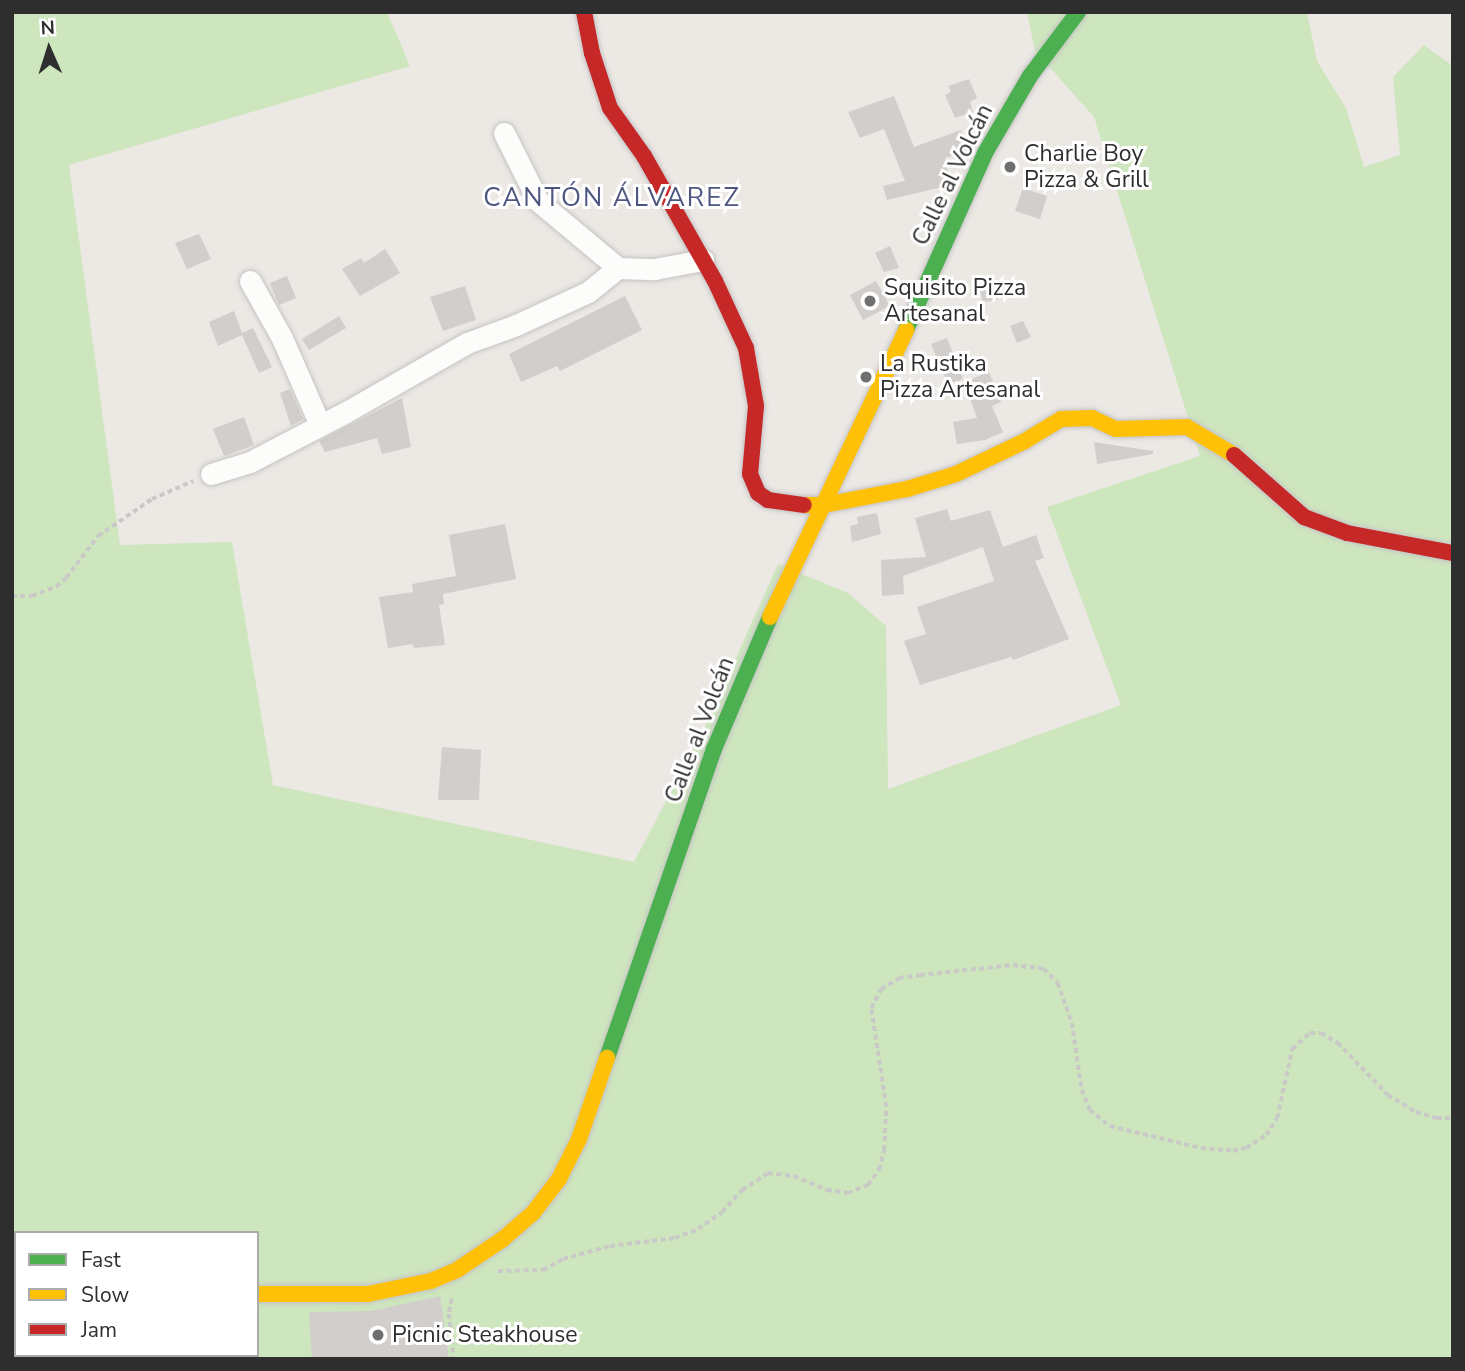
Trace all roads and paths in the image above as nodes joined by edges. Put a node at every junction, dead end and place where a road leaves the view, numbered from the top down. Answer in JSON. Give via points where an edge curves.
{"nodes":[{"id":1,"x":584,"y":12,"type":"edge"},
{"id":2,"x":1077,"y":12,"type":"edge"},
{"id":3,"x":504,"y":134,"type":"dead end"},
{"id":4,"x":703,"y":260,"type":"junction"},
{"id":5,"x":618,"y":268,"type":"junction"},
{"id":6,"x":250,"y":281,"type":"dead end"},
{"id":7,"x":320,"y":425,"type":"junction"},
{"id":8,"x":211,"y":474,"type":"joint"},
{"id":9,"x":824,"y":505,"type":"junction"},
{"id":10,"x":1453,"y":553,"type":"edge"},
{"id":11,"x":12,"y":596,"type":"edge"},
{"id":12,"x":1453,"y":1118,"type":"edge"},
{"id":13,"x":457,"y":1270,"type":"junction"},
{"id":14,"x":492,"y":1270,"type":"dead end"},
{"id":15,"x":259,"y":1294,"type":"edge"},
{"id":16,"x":454,"y":1359,"type":"edge"}],
"edges":[{"from":1,"to":4,"type":"street","via":[[610,108],[644,156]]},
{"from":2,"to":9,"type":"street","name":"Calle al Volcán","via":[[1031,76],[985,153]]},
{"from":3,"to":5,"type":"street","via":[[538,201]]},
{"from":4,"to":5,"type":"street","via":[[654,269]]},
{"from":4,"to":9,"type":"street","via":[[746,348],[756,406],[750,462],[755,487],[781,504]]},
{"from":5,"to":7,"type":"street","via":[[588,292],[467,343]]},
{"from":6,"to":7,"type":"street","via":[[282,338]]},
{"from":7,"to":8,"type":"street","via":[[250,462]]},
{"from":8,"to":11,"type":"path","via":[[152,499],[98,536],[66,578],[46,593]]},
{"from":9,"to":10,"type":"street","via":[[956,474],[1061,419],[1092,418],[1116,429],[1187,427],[1227,448],[1304,517],[1348,533]]},
{"from":9,"to":13,"type":"street","name":"Calle al Volcán","via":[[766,625],[714,749],[579,1139],[559,1178],[533,1213]]},
{"from":12,"to":14,"type":"path","via":[[1416,1112],[1388,1095],[1338,1043],[1321,1033],[1310,1033],[1292,1049],[1278,1118],[1266,1135],[1246,1148],[1201,1148],[1110,1126],[1090,1110],[1059,983],[1044,969],[1013,965],[899,978],[881,989],[871,1008],[886,1107],[884,1150],[879,1170],[868,1185],[848,1193],[768,1173],[742,1190],[722,1212],[675,1238],[610,1246],[563,1259],[543,1270]]},
{"from":13,"to":15,"type":"street","name":"Calle al Volcán","via":[[392,1292]]},
{"from":13,"to":16,"type":"path","via":[[449,1314]]}]}
